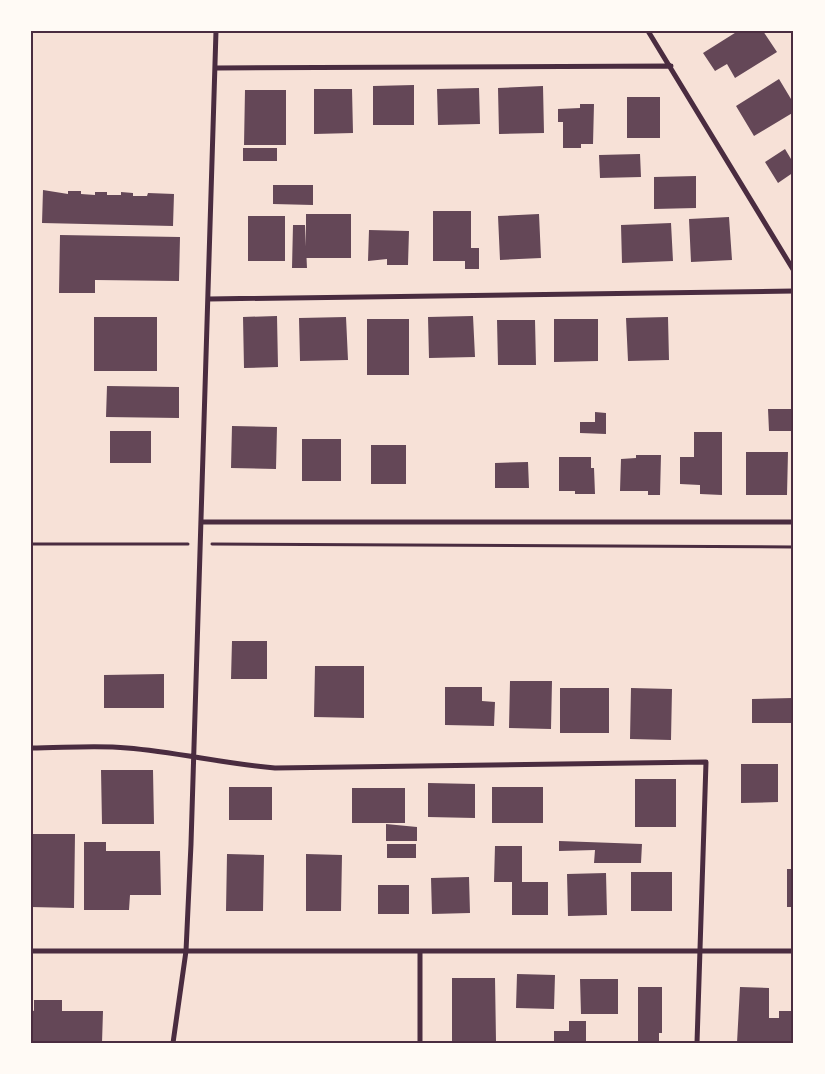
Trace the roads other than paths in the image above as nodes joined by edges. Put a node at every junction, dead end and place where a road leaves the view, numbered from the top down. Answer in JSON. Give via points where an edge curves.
{"nodes":[{"id":1,"x":216,"y":31,"type":"edge"},
{"id":2,"x":648,"y":31,"type":"edge"},
{"id":3,"x":671,"y":66,"type":"junction"},
{"id":4,"x":217,"y":68,"type":"junction"},
{"id":5,"x":794,"y":272,"type":"edge"},
{"id":6,"x":794,"y":291,"type":"edge"},
{"id":7,"x":209,"y":299,"type":"junction"},
{"id":8,"x":201,"y":522,"type":"junction"},
{"id":9,"x":794,"y":522,"type":"edge"},
{"id":10,"x":31,"y":748,"type":"edge"},
{"id":11,"x":194,"y":755,"type":"junction"},
{"id":12,"x":31,"y":951,"type":"edge"},
{"id":13,"x":186,"y":951,"type":"junction"},
{"id":14,"x":420,"y":951,"type":"junction"},
{"id":15,"x":794,"y":951,"type":"edge"},
{"id":16,"x":700,"y":952,"type":"junction"},
{"id":17,"x":173,"y":1043,"type":"edge"},
{"id":18,"x":420,"y":1043,"type":"edge"},
{"id":19,"x":697,"y":1043,"type":"edge"}],
"edges":[{"from":1,"to":4,"type":"street"},
{"from":2,"to":3,"type":"street"},
{"from":3,"to":4,"type":"street"},
{"from":3,"to":5,"type":"street"},
{"from":4,"to":7,"type":"street"},
{"from":6,"to":7,"type":"street"},
{"from":7,"to":8,"type":"street"},
{"from":8,"to":9,"type":"street"},
{"from":8,"to":11,"type":"street"},
{"from":10,"to":11,"type":"street","via":[[125,748]]},
{"from":11,"to":13,"type":"street"},
{"from":11,"to":16,"type":"street","via":[[234,764],[275,768],[706,762]]},
{"from":12,"to":13,"type":"street"},
{"from":13,"to":14,"type":"street"},
{"from":13,"to":17,"type":"street"},
{"from":14,"to":16,"type":"street"},
{"from":14,"to":18,"type":"street"},
{"from":15,"to":16,"type":"street"},
{"from":16,"to":19,"type":"street"}]}
